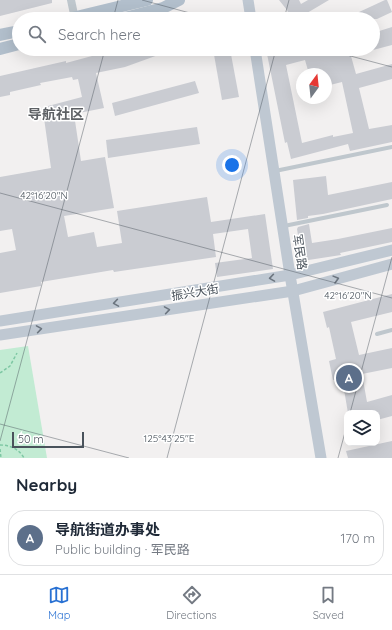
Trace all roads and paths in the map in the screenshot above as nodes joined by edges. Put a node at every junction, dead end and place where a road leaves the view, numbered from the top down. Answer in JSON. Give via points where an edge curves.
{"nodes":[{"id":1,"x":71,"y":0,"type":"edge"},
{"id":2,"x":147,"y":0,"type":"edge"},
{"id":3,"x":179,"y":0,"type":"edge"},
{"id":4,"x":248,"y":0,"type":"edge"},
{"id":5,"x":72,"y":12,"type":"edge"},
{"id":6,"x":98,"y":12,"type":"edge"},
{"id":7,"x":148,"y":12,"type":"edge"},
{"id":8,"x":250,"y":12,"type":"edge"},
{"id":9,"x":12,"y":32,"type":"edge"},
{"id":10,"x":0,"y":35,"type":"edge"},
{"id":11,"x":12,"y":46,"type":"edge"},
{"id":12,"x":0,"y":49,"type":"edge"},
{"id":13,"x":257,"y":56,"type":"edge"},
{"id":14,"x":392,"y":147,"type":"edge"},
{"id":15,"x":275,"y":172,"type":"junction"},
{"id":16,"x":387,"y":205,"type":"dead end"},
{"id":17,"x":284,"y":226,"type":"junction"},
{"id":18,"x":392,"y":250,"type":"edge"},
{"id":19,"x":392,"y":264,"type":"edge"},
{"id":20,"x":290,"y":275,"type":"junction"},
{"id":21,"x":293,"y":291,"type":"junction"},
{"id":22,"x":0,"y":321,"type":"edge"},
{"id":23,"x":392,"y":330,"type":"edge"},
{"id":24,"x":377,"y":334,"type":"dead end"},
{"id":25,"x":0,"y":335,"type":"edge"},
{"id":26,"x":17,"y":353,"type":"dead end"},
{"id":27,"x":0,"y":373,"type":"edge"},
{"id":28,"x":0,"y":445,"type":"edge"},
{"id":29,"x":0,"y":449,"type":"edge"},
{"id":30,"x":2,"y":458,"type":"edge"},
{"id":31,"x":24,"y":458,"type":"edge"},
{"id":32,"x":321,"y":458,"type":"edge"}],
"edges":[{"from":1,"to":5,"type":"street"},
{"from":2,"to":6,"type":"main road"},
{"from":3,"to":7,"type":"main road"},
{"from":4,"to":8,"type":"street"},
{"from":9,"to":10,"type":"main road"},
{"from":11,"to":12,"type":"main road"},
{"from":13,"to":15,"type":"street","name":"军民路"},
{"from":14,"to":15,"type":"lane"},
{"from":15,"to":17,"type":"street","name":"军民路"},
{"from":16,"to":17,"type":"lane"},
{"from":17,"to":20,"type":"street","name":"军民路"},
{"from":18,"to":20,"type":"street","name":"振兴大街"},
{"from":21,"to":19,"type":"street","name":"振兴大街","one_way":true},
{"from":20,"to":21,"type":"street","name":"军民路"},
{"from":20,"to":22,"type":"street","name":"振兴大街","one_way":true},
{"from":25,"to":21,"type":"street","name":"振兴大街","one_way":true},
{"from":21,"to":32,"type":"street","name":"军民路"},
{"from":23,"to":24,"type":"lane"},
{"from":26,"to":27,"type":"path","via":[[10,366]]},
{"from":28,"to":31,"type":"path","via":[[12,447]]},
{"from":29,"to":30,"type":"path"}]}
